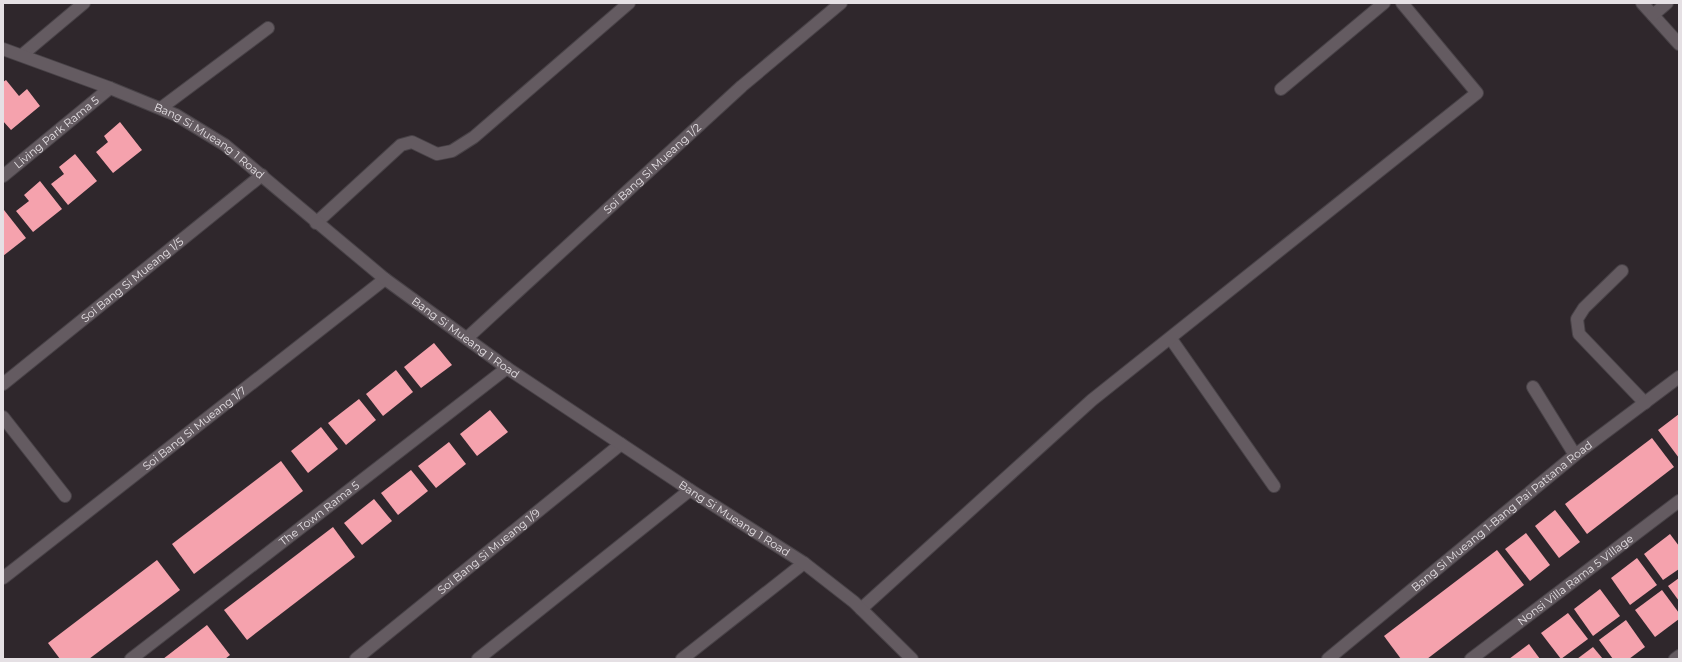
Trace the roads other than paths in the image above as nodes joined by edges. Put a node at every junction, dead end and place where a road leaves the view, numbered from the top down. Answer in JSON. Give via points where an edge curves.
{"nodes":[{"id":1,"x":84,"y":3,"type":"edge"},
{"id":2,"x":629,"y":3,"type":"edge"},
{"id":3,"x":841,"y":3,"type":"edge"},
{"id":4,"x":1384,"y":3,"type":"edge"},
{"id":5,"x":1402,"y":3,"type":"edge"},
{"id":6,"x":1642,"y":3,"type":"edge"},
{"id":7,"x":1667,"y":3,"type":"edge"},
{"id":8,"x":1653,"y":15,"type":"junction"},
{"id":9,"x":268,"y":28,"type":"dead end"},
{"id":10,"x":1679,"y":44,"type":"edge"},
{"id":11,"x":3,"y":49,"type":"edge"},
{"id":12,"x":22,"y":55,"type":"junction"},
{"id":13,"x":110,"y":88,"type":"junction"},
{"id":14,"x":1280,"y":90,"type":"dead end"},
{"id":15,"x":161,"y":108,"type":"junction"},
{"id":16,"x":262,"y":175,"type":"junction"},
{"id":17,"x":3,"y":176,"type":"edge"},
{"id":18,"x":316,"y":223,"type":"junction"},
{"id":19,"x":1622,"y":271,"type":"dead end"},
{"id":20,"x":385,"y":279,"type":"junction"},
{"id":21,"x":467,"y":338,"type":"junction"},
{"id":22,"x":1171,"y":339,"type":"junction"},
{"id":23,"x":508,"y":368,"type":"junction"},
{"id":24,"x":1679,"y":377,"type":"edge"},
{"id":25,"x":3,"y":384,"type":"edge"},
{"id":26,"x":1533,"y":387,"type":"dead end"},
{"id":27,"x":1645,"y":402,"type":"junction"},
{"id":28,"x":3,"y":417,"type":"edge"},
{"id":29,"x":621,"y":444,"type":"junction"},
{"id":30,"x":1575,"y":455,"type":"junction"},
{"id":31,"x":1274,"y":486,"type":"dead end"},
{"id":32,"x":690,"y":490,"type":"junction"},
{"id":33,"x":65,"y":496,"type":"dead end"},
{"id":34,"x":1679,"y":501,"type":"edge"},
{"id":35,"x":804,"y":563,"type":"junction"},
{"id":36,"x":3,"y":578,"type":"edge"},
{"id":37,"x":861,"y":609,"type":"junction"},
{"id":38,"x":1679,"y":656,"type":"edge"},
{"id":39,"x":1331,"y":658,"type":"edge"},
{"id":40,"x":131,"y":659,"type":"edge"},
{"id":41,"x":356,"y":659,"type":"edge"},
{"id":42,"x":478,"y":659,"type":"edge"},
{"id":43,"x":682,"y":659,"type":"edge"},
{"id":44,"x":912,"y":659,"type":"edge"},
{"id":45,"x":1471,"y":659,"type":"edge"},
{"id":46,"x":1675,"y":659,"type":"edge"}],
"edges":[{"from":1,"to":12,"type":"street"},
{"from":2,"to":18,"type":"street","via":[[474,137],[452,151],[437,154],[412,142],[401,146]]},
{"from":3,"to":21,"type":"street","name":"Soi Bang Si Mueang 1/2","via":[[742,86]]},
{"from":4,"to":14,"type":"street"},
{"from":5,"to":22,"type":"street","via":[[1477,94]]},
{"from":6,"to":8,"type":"street"},
{"from":7,"to":8,"type":"street"},
{"from":8,"to":10,"type":"street"},
{"from":9,"to":15,"type":"street"},
{"from":11,"to":12,"type":"street","name":"Bang Si Mueang 1 Road"},
{"from":12,"to":13,"type":"street","name":"Bang Si Mueang 1 Road"},
{"from":13,"to":15,"type":"street","name":"Bang Si Mueang 1 Road"},
{"from":13,"to":17,"type":"street","name":"Living Park Rama 5"},
{"from":15,"to":16,"type":"street","name":"Bang Si Mueang 1 Road","via":[[225,145]]},
{"from":16,"to":18,"type":"street","name":"Bang Si Mueang 1 Road"},
{"from":16,"to":25,"type":"street","name":"Soi Bang Si Mueang 1/5"},
{"from":18,"to":20,"type":"street","name":"Bang Si Mueang 1 Road"},
{"from":19,"to":27,"type":"street","via":[[1584,308],[1577,319],[1579,334]]},
{"from":20,"to":21,"type":"street","name":"Bang Si Mueang 1 Road"},
{"from":20,"to":36,"type":"street","name":"Soi Bang Si Mueang 1/7"},
{"from":21,"to":23,"type":"street","name":"Bang Si Mueang 1 Road"},
{"from":22,"to":31,"type":"street"},
{"from":22,"to":37,"type":"street","via":[[1092,400]]},
{"from":23,"to":29,"type":"street","name":"Bang Si Mueang 1 Road"},
{"from":23,"to":40,"type":"street","name":"The Town Rama 5"},
{"from":24,"to":27,"type":"street","name":"Bang Si Mueang 1-Bang Pai Pattana Road"},
{"from":26,"to":30,"type":"street"},
{"from":27,"to":30,"type":"street","name":"Bang Si Mueang 1-Bang Pai Pattana Road"},
{"from":28,"to":33,"type":"street"},
{"from":29,"to":32,"type":"street","name":"Bang Si Mueang 1 Road"},
{"from":29,"to":41,"type":"street","name":"Soi Bang Si Mueang 1/9"},
{"from":30,"to":39,"type":"street","name":"Bang Si Mueang 1-Bang Pai Pattana Road"},
{"from":32,"to":35,"type":"street","name":"Bang Si Mueang 1 Road"},
{"from":32,"to":42,"type":"street"},
{"from":34,"to":45,"type":"street","name":"Nonsi Villa Rama 5 Village"},
{"from":35,"to":37,"type":"street","name":"Bang Si Mueang 1 Road"},
{"from":35,"to":43,"type":"street"},
{"from":37,"to":44,"type":"street","name":"Bang Si Mueang 1 Road"},
{"from":38,"to":46,"type":"street"}]}
